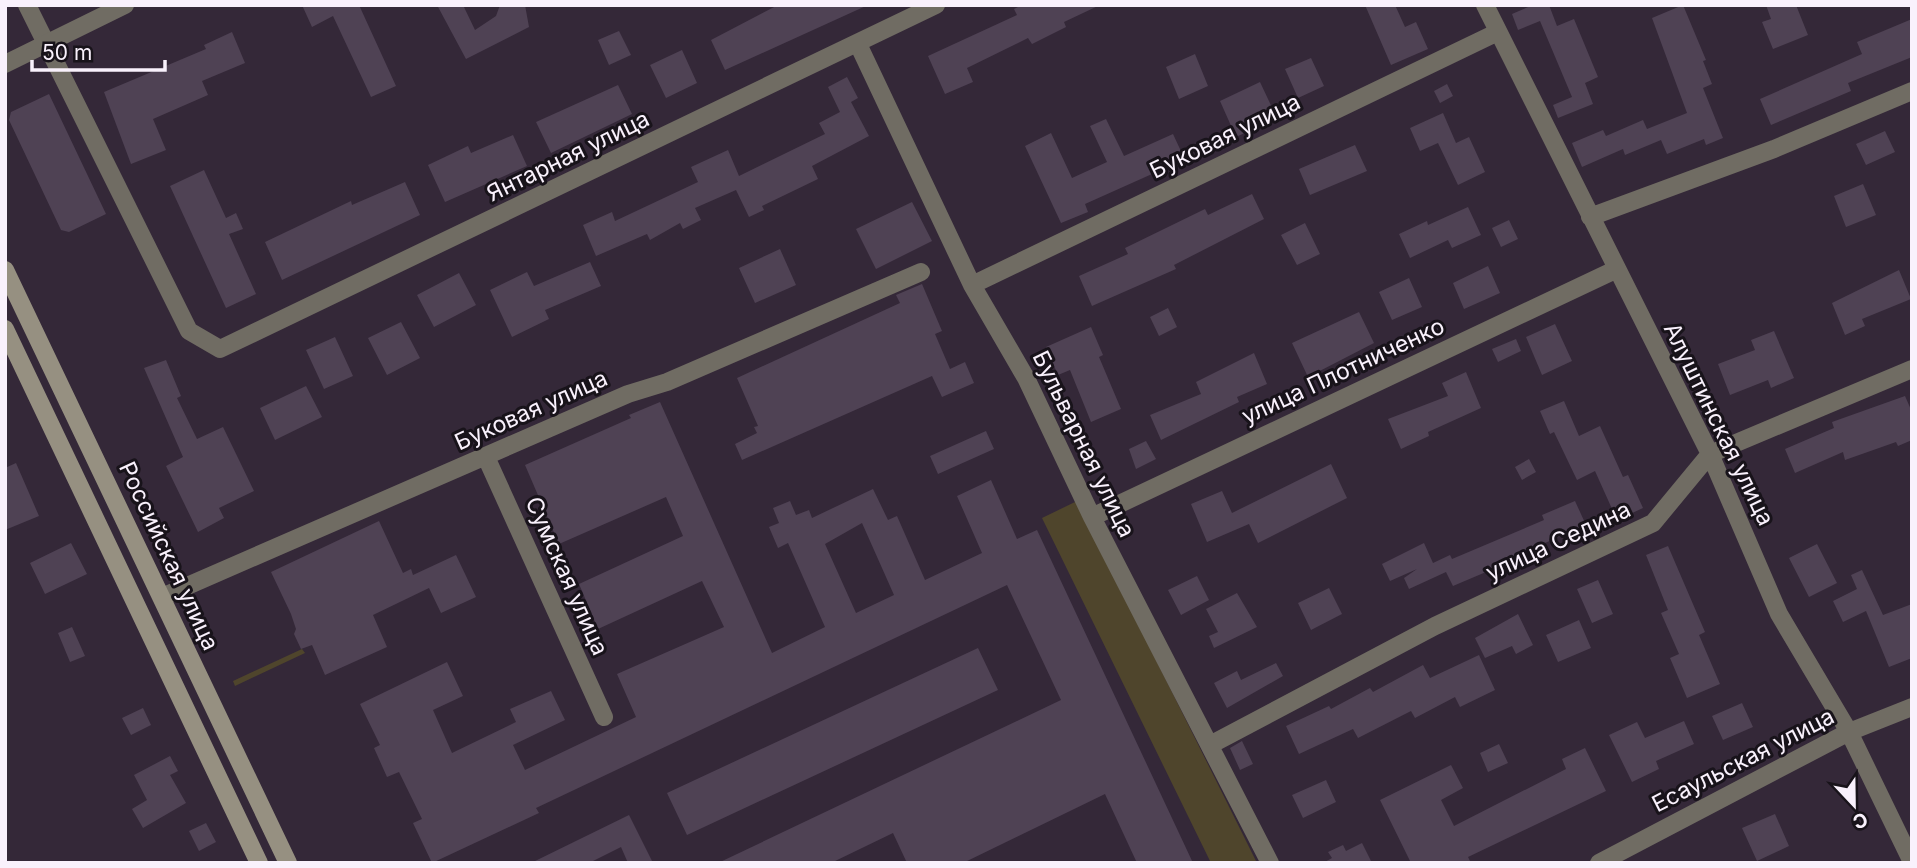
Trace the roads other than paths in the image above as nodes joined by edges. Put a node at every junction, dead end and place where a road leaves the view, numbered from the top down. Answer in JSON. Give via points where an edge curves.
{"nodes":[{"id":1,"x":27,"y":5,"type":"edge"},
{"id":2,"x":125,"y":5,"type":"edge"},
{"id":3,"x":936,"y":5,"type":"edge"},
{"id":4,"x":1485,"y":5,"type":"edge"},
{"id":5,"x":1498,"y":32,"type":"junction"},
{"id":6,"x":47,"y":44,"type":"junction"},
{"id":7,"x":858,"y":44,"type":"junction"},
{"id":8,"x":5,"y":64,"type":"edge"},
{"id":9,"x":1912,"y":91,"type":"edge"},
{"id":10,"x":1590,"y":217,"type":"junction"},
{"id":11,"x":5,"y":270,"type":"edge"},
{"id":12,"x":1615,"y":270,"type":"junction"},
{"id":13,"x":921,"y":272,"type":"dead end"},
{"id":14,"x":972,"y":285,"type":"junction"},
{"id":15,"x":5,"y":329,"type":"edge"},
{"id":16,"x":1912,"y":369,"type":"edge"},
{"id":17,"x":1710,"y":454,"type":"junction"},
{"id":18,"x":486,"y":457,"type":"junction"},
{"id":19,"x":1092,"y":516,"type":"junction"},
{"id":20,"x":162,"y":597,"type":"junction"},
{"id":21,"x":1912,"y":707,"type":"edge"},
{"id":22,"x":604,"y":717,"type":"dead end"},
{"id":23,"x":1849,"y":732,"type":"junction"},
{"id":24,"x":1210,"y":745,"type":"junction"},
{"id":25,"x":1912,"y":862,"type":"edge"},
{"id":26,"x":259,"y":863,"type":"edge"},
{"id":27,"x":288,"y":863,"type":"edge"},
{"id":28,"x":1270,"y":863,"type":"edge"},
{"id":29,"x":1599,"y":863,"type":"edge"}],
"edges":[{"from":1,"to":6,"type":"street"},
{"from":2,"to":6,"type":"street"},
{"from":3,"to":7,"type":"street","name":"Янтарная улица"},
{"from":4,"to":5,"type":"street","name":"Алуштинская улица"},
{"from":5,"to":10,"type":"street","name":"Алуштинская улица"},
{"from":5,"to":14,"type":"street","name":"Буковая улица"},
{"from":6,"to":7,"type":"street","name":"Янтарная улица","via":[[189,331],[220,349]]},
{"from":6,"to":8,"type":"street"},
{"from":7,"to":14,"type":"street","name":"Бульварная улица"},
{"from":9,"to":10,"type":"street"},
{"from":10,"to":12,"type":"street","name":"Алуштинская улица"},
{"from":11,"to":20,"type":"main road","name":"Российская улица"},
{"from":12,"to":17,"type":"street","name":"Алуштинская улица"},
{"from":12,"to":19,"type":"street","name":"улица Плотниченко"},
{"from":13,"to":18,"type":"street","name":"Буковая улица"},
{"from":14,"to":19,"type":"street","name":"Бульварная улица","via":[[1026,378]]},
{"from":15,"to":26,"type":"main road"},
{"from":16,"to":17,"type":"street","name":"улица Седина"},
{"from":17,"to":23,"type":"street","name":"Алуштинская улица","via":[[1779,614]]},
{"from":17,"to":24,"type":"street","name":"улица Седина","via":[[1653,523],[1435,626]]},
{"from":18,"to":20,"type":"street","name":"Буковая улица"},
{"from":18,"to":22,"type":"street","name":"Сумская улица"},
{"from":19,"to":24,"type":"street","name":"Бульварная улица"},
{"from":20,"to":27,"type":"main road","name":"Российская улица"},
{"from":21,"to":23,"type":"street","name":"Есаульская улица"},
{"from":23,"to":25,"type":"street","name":"Алуштинская улица"},
{"from":23,"to":29,"type":"street","name":"Есаульская улица"},
{"from":24,"to":28,"type":"street","name":"Бульварная улица"}]}
